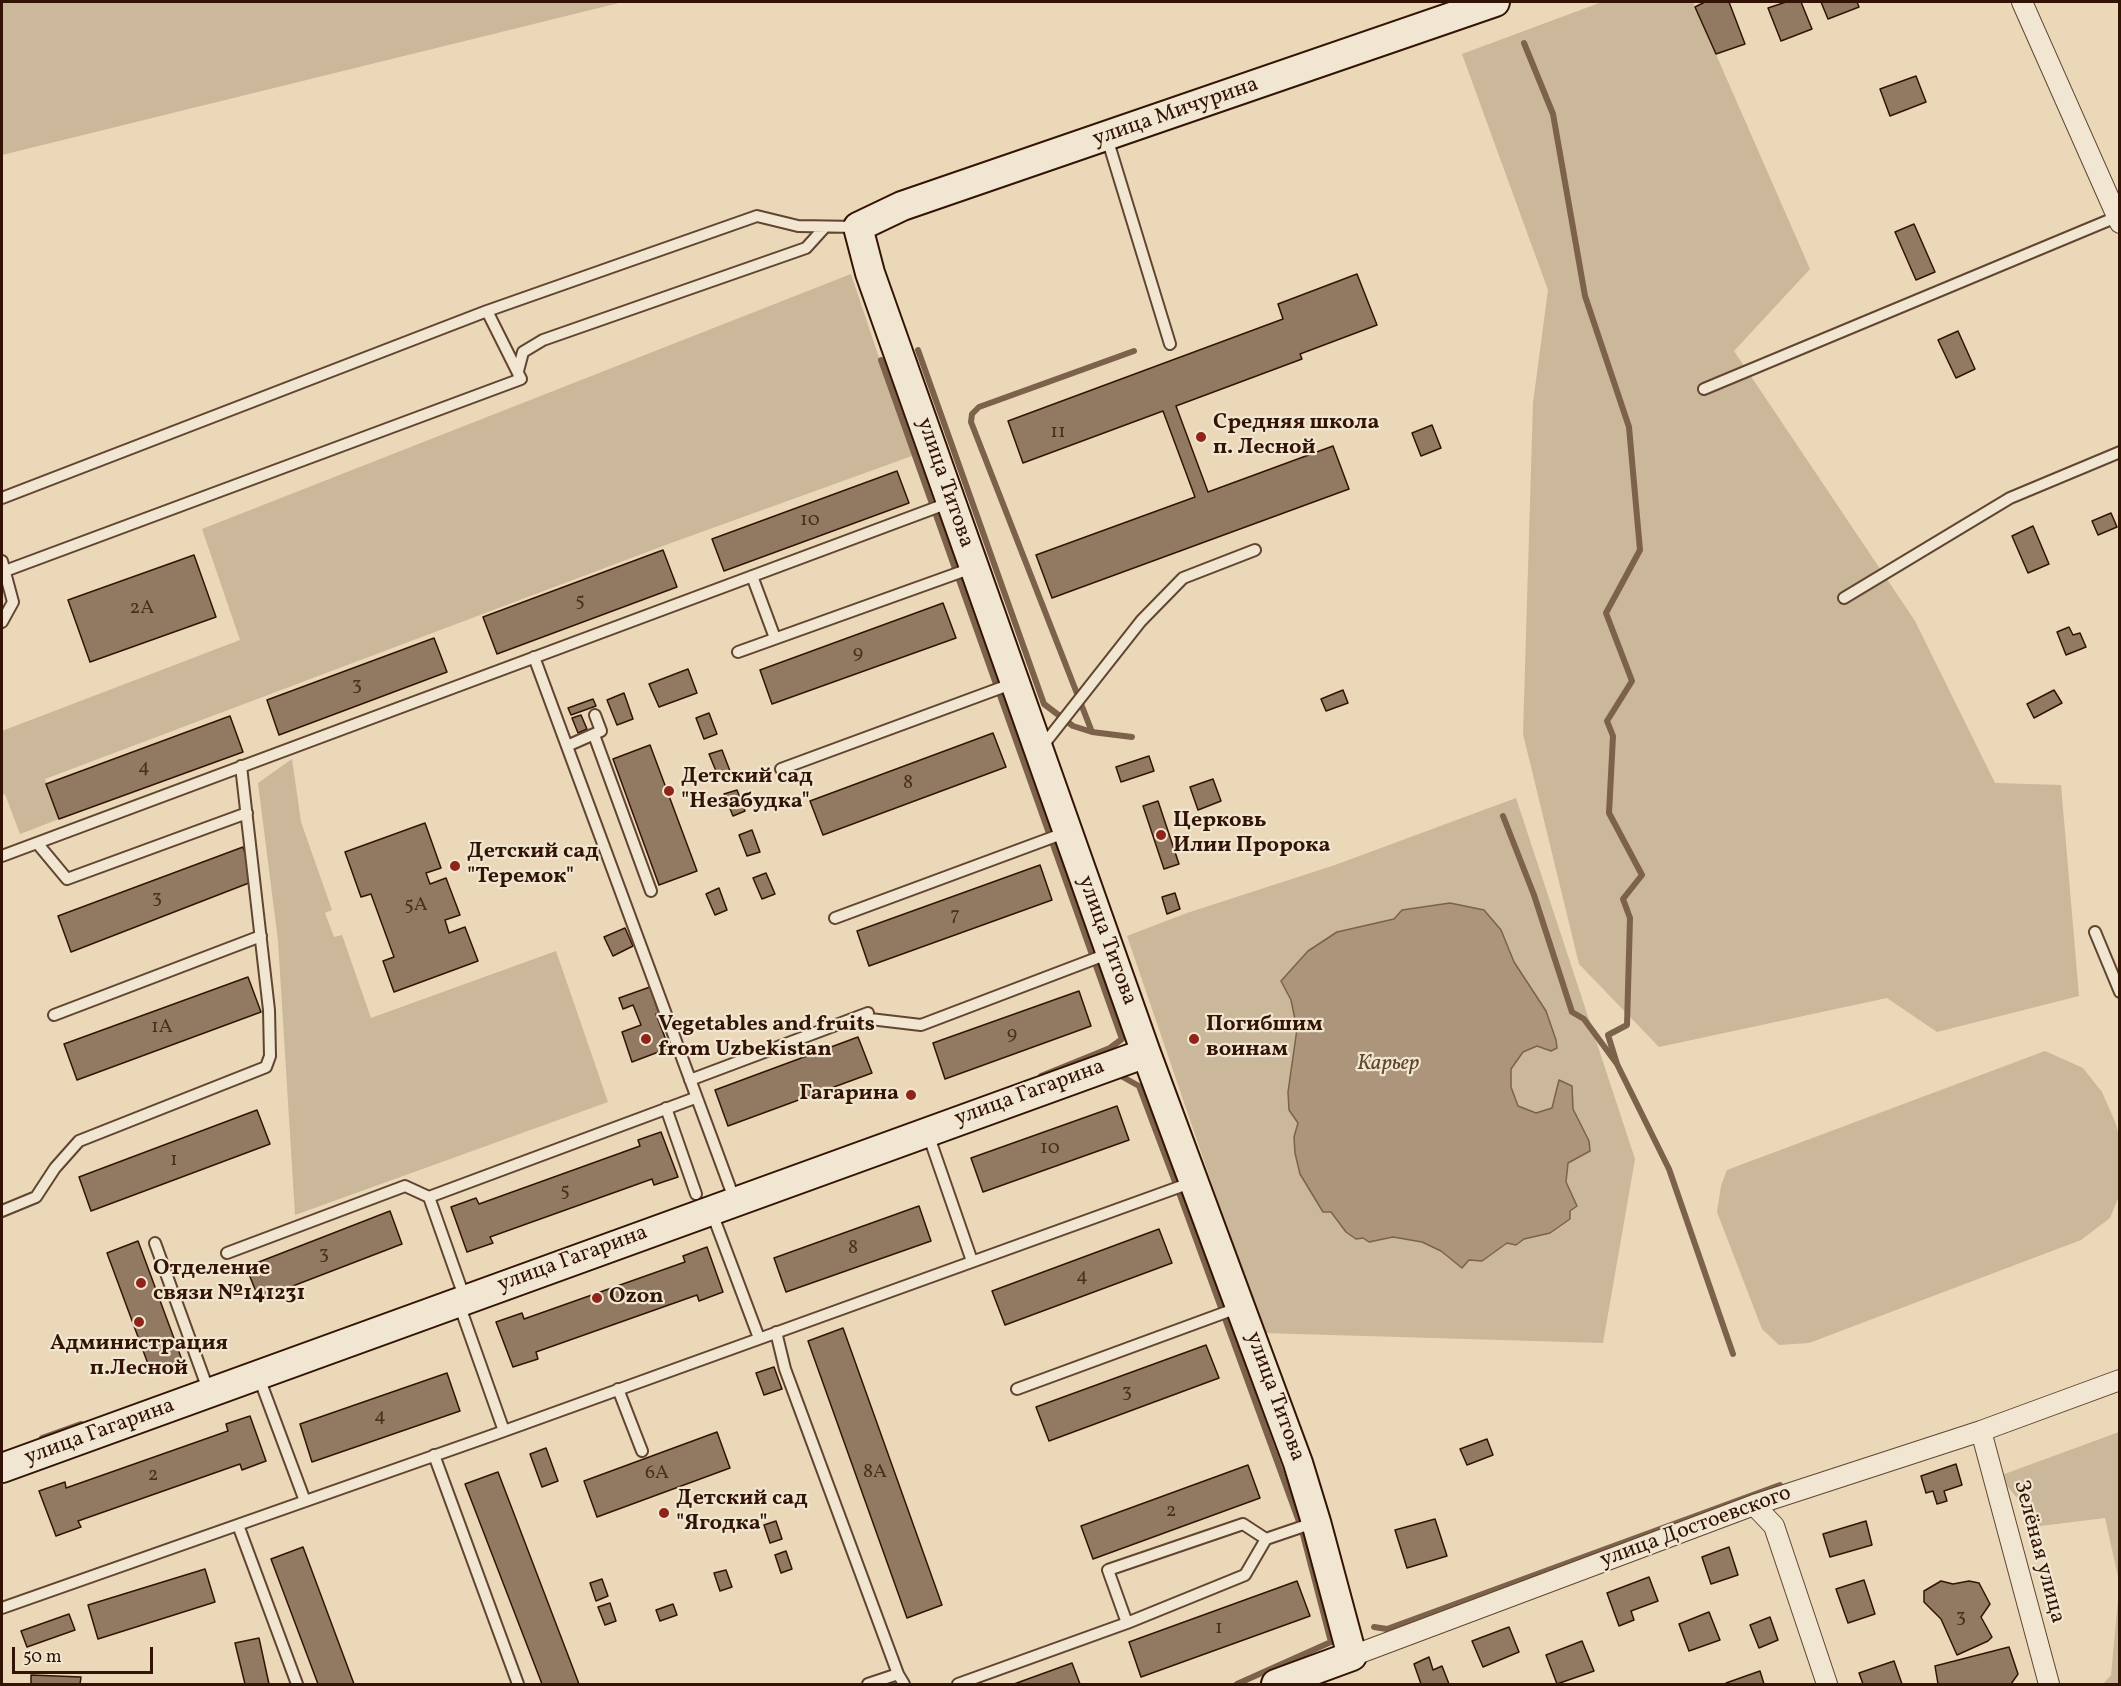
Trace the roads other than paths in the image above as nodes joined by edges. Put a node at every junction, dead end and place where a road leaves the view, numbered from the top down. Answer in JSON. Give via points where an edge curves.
{"nodes":[{"id":1,"x":1495,"y":2,"type":"edge"},
{"id":2,"x":2022,"y":2,"type":"edge"},
{"id":3,"x":1107,"y":136,"type":"junction"},
{"id":4,"x":2119,"y":218,"type":"edge"},
{"id":5,"x":825,"y":227,"type":"junction"},
{"id":6,"x":858,"y":227,"type":"junction"},
{"id":7,"x":487,"y":311,"type":"junction"},
{"id":8,"x":1170,"y":344,"type":"dead end"},
{"id":9,"x":518,"y":371,"type":"junction"},
{"id":10,"x":1704,"y":389,"type":"dead end"},
{"id":11,"x":2120,"y":452,"type":"edge"},
{"id":12,"x":2,"y":498,"type":"edge"},
{"id":13,"x":951,"y":502,"type":"junction"},
{"id":14,"x":1255,"y":550,"type":"dead end"},
{"id":15,"x":3,"y":566,"type":"edge"},
{"id":16,"x":974,"y":567,"type":"junction"},
{"id":17,"x":752,"y":576,"type":"junction"},
{"id":18,"x":1844,"y":598,"type":"dead end"},
{"id":19,"x":2,"y":622,"type":"edge"},
{"id":20,"x":775,"y":638,"type":"junction"},
{"id":21,"x":738,"y":652,"type":"dead end"},
{"id":22,"x":534,"y":657,"type":"junction"},
{"id":23,"x":1015,"y":682,"type":"junction"},
{"id":24,"x":595,"y":715,"type":"dead end"},
{"id":25,"x":594,"y":735,"type":"junction"},
{"id":26,"x":1046,"y":742,"type":"junction"},
{"id":27,"x":567,"y":746,"type":"junction"},
{"id":28,"x":241,"y":766,"type":"junction"},
{"id":29,"x":781,"y":769,"type":"dead end"},
{"id":30,"x":247,"y":813,"type":"junction"},
{"id":31,"x":1067,"y":832,"type":"junction"},
{"id":32,"x":37,"y":843,"type":"junction"},
{"id":33,"x":2,"y":856,"type":"edge"},
{"id":34,"x":651,"y":891,"type":"dead end"},
{"id":35,"x":835,"y":918,"type":"dead end"},
{"id":36,"x":2095,"y":932,"type":"dead end"},
{"id":37,"x":261,"y":936,"type":"junction"},
{"id":38,"x":1110,"y":953,"type":"junction"},
{"id":39,"x":2120,"y":992,"type":"edge"},
{"id":40,"x":54,"y":1015,"type":"dead end"},
{"id":41,"x":1146,"y":1053,"type":"junction"},
{"id":42,"x":690,"y":1080,"type":"junction"},
{"id":43,"x":696,"y":1098,"type":"junction"},
{"id":44,"x":666,"y":1108,"type":"junction"},
{"id":45,"x":927,"y":1132,"type":"junction"},
{"id":46,"x":1194,"y":1181,"type":"junction"},
{"id":47,"x":429,"y":1197,"type":"junction"},
{"id":48,"x":714,"y":1202,"type":"junction"},
{"id":49,"x":2,"y":1211,"type":"edge"},
{"id":50,"x":155,"y":1243,"type":"dead end"},
{"id":51,"x":227,"y":1253,"type":"dead end"},
{"id":52,"x":972,"y":1261,"type":"junction"},
{"id":53,"x":461,"y":1300,"type":"junction"},
{"id":54,"x":1241,"y":1307,"type":"junction"},
{"id":55,"x":776,"y":1332,"type":"junction"},
{"id":56,"x":759,"y":1338,"type":"junction"},
{"id":57,"x":258,"y":1374,"type":"junction"},
{"id":58,"x":2120,"y":1380,"type":"edge"},
{"id":59,"x":618,"y":1389,"type":"junction"},
{"id":60,"x":1017,"y":1389,"type":"dead end"},
{"id":61,"x":209,"y":1393,"type":"junction"},
{"id":62,"x":504,"y":1431,"type":"junction"},
{"id":63,"x":1982,"y":1431,"type":"junction"},
{"id":64,"x":642,"y":1451,"type":"dead end"},
{"id":65,"x":434,"y":1455,"type":"junction"},
{"id":66,"x":2,"y":1468,"type":"edge"},
{"id":67,"x":305,"y":1502,"type":"junction"},
{"id":68,"x":1754,"y":1505,"type":"junction"},
{"id":69,"x":1316,"y":1522,"type":"junction"},
{"id":70,"x":238,"y":1525,"type":"junction"},
{"id":71,"x":1266,"y":1539,"type":"junction"},
{"id":72,"x":2,"y":1608,"type":"edge"},
{"id":73,"x":1127,"y":1623,"type":"junction"},
{"id":74,"x":1352,"y":1656,"type":"junction"},
{"id":75,"x":898,"y":1674,"type":"junction"},
{"id":76,"x":297,"y":1684,"type":"edge"},
{"id":77,"x":518,"y":1684,"type":"edge"},
{"id":78,"x":868,"y":1684,"type":"edge"},
{"id":79,"x":904,"y":1684,"type":"edge"},
{"id":80,"x":958,"y":1684,"type":"edge"},
{"id":81,"x":1276,"y":1684,"type":"edge"},
{"id":82,"x":1827,"y":1684,"type":"edge"},
{"id":83,"x":2049,"y":1684,"type":"edge"}],
"edges":[{"from":1,"to":3,"type":"street","name":"улица Мичурина"},
{"from":2,"to":4,"type":"street"},
{"from":3,"to":6,"type":"street","name":"улица Мичурина","via":[[902,206]]},
{"from":3,"to":8,"type":"lane"},
{"from":4,"to":10,"type":"lane"},
{"from":5,"to":6,"type":"lane"},
{"from":5,"to":7,"type":"lane","via":[[798,226],[757,216]]},
{"from":5,"to":9,"type":"lane","via":[[806,248],[543,340],[523,352]]},
{"from":6,"to":13,"type":"street","name":"улица Титова","via":[[870,273]]},
{"from":7,"to":9,"type":"lane"},
{"from":7,"to":12,"type":"lane"},
{"from":9,"to":15,"type":"lane","via":[[521,379]]},
{"from":11,"to":18,"type":"lane","via":[[2010,498]]},
{"from":13,"to":16,"type":"street","name":"улица Титова"},
{"from":13,"to":17,"type":"lane"},
{"from":14,"to":26,"type":"lane","via":[[1184,578],[1141,621]]},
{"from":15,"to":19,"type":"lane","via":[[13,602]]},
{"from":16,"to":20,"type":"lane"},
{"from":16,"to":23,"type":"street","name":"улица Титова"},
{"from":17,"to":20,"type":"lane"},
{"from":17,"to":22,"type":"lane"},
{"from":20,"to":21,"type":"lane"},
{"from":22,"to":27,"type":"lane"},
{"from":22,"to":28,"type":"lane"},
{"from":23,"to":26,"type":"street","name":"улица Титова"},
{"from":23,"to":29,"type":"lane"},
{"from":24,"to":25,"type":"lane","via":[[601,731]]},
{"from":25,"to":27,"type":"lane"},
{"from":25,"to":34,"type":"lane"},
{"from":26,"to":31,"type":"street","name":"улица Титова"},
{"from":27,"to":42,"type":"lane"},
{"from":28,"to":30,"type":"lane"},
{"from":28,"to":32,"type":"lane"},
{"from":30,"to":32,"type":"lane","via":[[67,879]]},
{"from":30,"to":37,"type":"lane"},
{"from":31,"to":35,"type":"lane"},
{"from":31,"to":38,"type":"street","name":"улица Титова"},
{"from":32,"to":33,"type":"lane"},
{"from":36,"to":39,"type":"lane"},
{"from":37,"to":40,"type":"lane"},
{"from":37,"to":49,"type":"lane","via":[[269,1010],[270,1056],[266,1067],[79,1141],[36,1197]]},
{"from":38,"to":41,"type":"street","name":"улица Титова"},
{"from":38,"to":42,"type":"lane","via":[[921,1025],[869,1016]]},
{"from":41,"to":45,"type":"street","name":"улица Гагарина"},
{"from":41,"to":46,"type":"street","name":"улица Титова"},
{"from":42,"to":43,"type":"lane"},
{"from":43,"to":44,"type":"lane"},
{"from":43,"to":48,"type":"lane"},
{"from":44,"to":47,"type":"lane"},
{"from":44,"to":48,"type":"lane"},
{"from":45,"to":48,"type":"street","name":"улица Гагарина"},
{"from":45,"to":52,"type":"lane"},
{"from":46,"to":52,"type":"lane"},
{"from":46,"to":54,"type":"street","name":"улица Титова"},
{"from":47,"to":51,"type":"lane","via":[[405,1186]]},
{"from":47,"to":53,"type":"lane"},
{"from":48,"to":53,"type":"street","name":"улица Гагарина"},
{"from":48,"to":56,"type":"lane"},
{"from":50,"to":61,"type":"lane"},
{"from":52,"to":55,"type":"lane"},
{"from":53,"to":57,"type":"street","name":"улица Гагарина"},
{"from":53,"to":62,"type":"lane"},
{"from":54,"to":60,"type":"lane"},
{"from":54,"to":69,"type":"street","name":"улица Титова"},
{"from":55,"to":56,"type":"lane"},
{"from":55,"to":75,"type":"lane","via":[[785,1369]]},
{"from":56,"to":59,"type":"lane"},
{"from":57,"to":61,"type":"street","name":"улица Гагарина"},
{"from":57,"to":67,"type":"lane"},
{"from":58,"to":63,"type":"street","name":"улица Достоевского"},
{"from":59,"to":62,"type":"lane"},
{"from":59,"to":64,"type":"lane"},
{"from":61,"to":66,"type":"street","name":"улица Гагарина"},
{"from":62,"to":65,"type":"lane"},
{"from":63,"to":68,"type":"street","name":"улица Достоевского"},
{"from":63,"to":83,"type":"street","name":"Зелёная улица"},
{"from":65,"to":67,"type":"lane"},
{"from":65,"to":77,"type":"lane"},
{"from":67,"to":70,"type":"lane"},
{"from":68,"to":74,"type":"street","name":"улица Достоевского"},
{"from":68,"to":82,"type":"street","via":[[1774,1526]]},
{"from":69,"to":71,"type":"lane"},
{"from":69,"to":74,"type":"street","name":"улица Титова"},
{"from":70,"to":72,"type":"lane"},
{"from":70,"to":76,"type":"lane"},
{"from":71,"to":73,"type":"lane","via":[[1245,1575]]},
{"from":71,"to":73,"type":"lane","via":[[1243,1524],[1108,1570]]},
{"from":73,"to":80,"type":"lane"},
{"from":74,"to":81,"type":"street","name":"улица Достоевского"},
{"from":75,"to":78,"type":"lane"},
{"from":75,"to":79,"type":"lane"}]}
